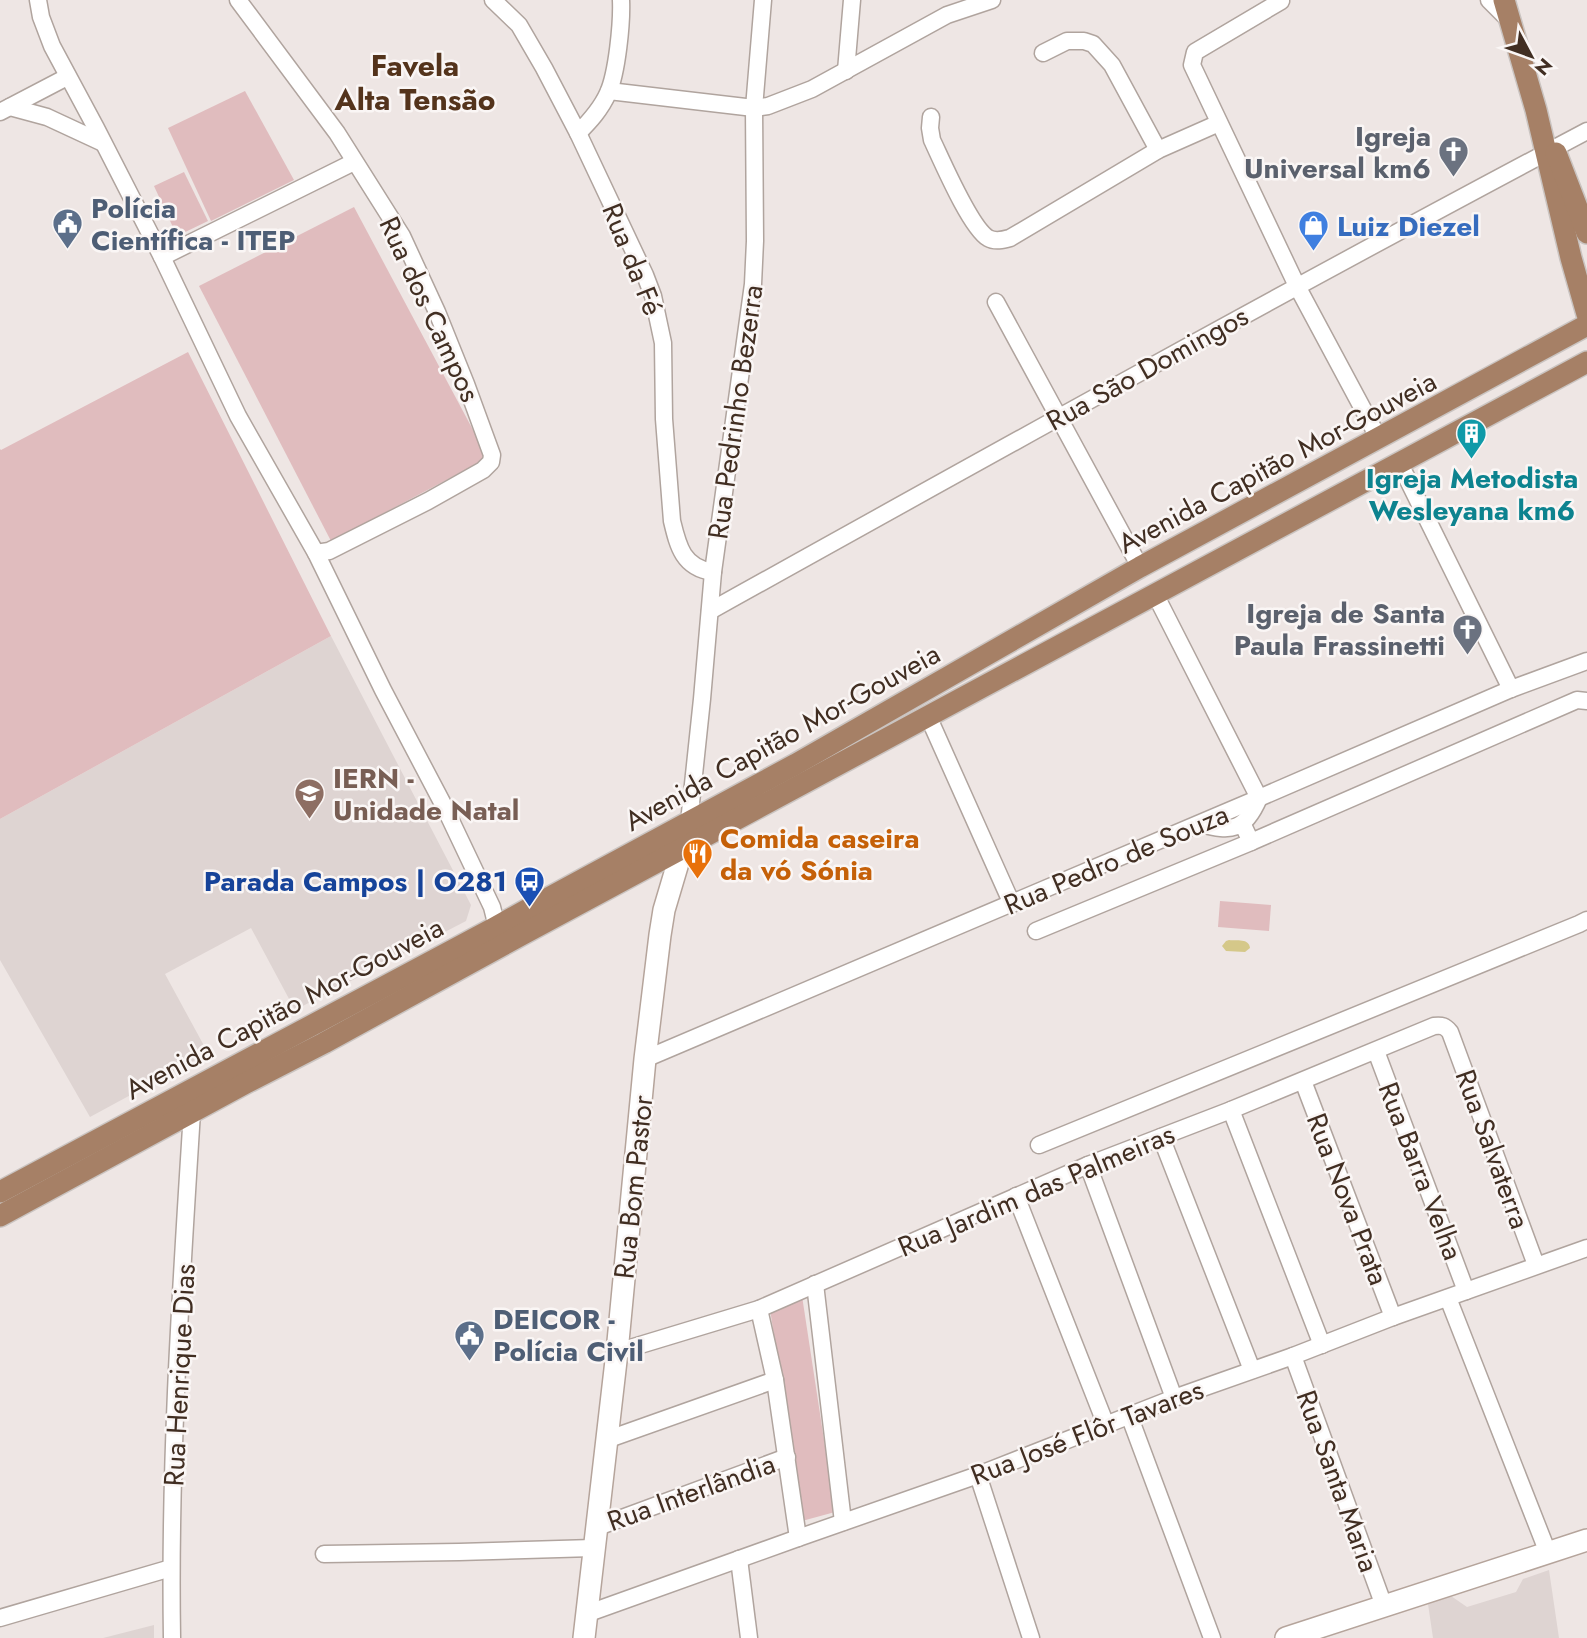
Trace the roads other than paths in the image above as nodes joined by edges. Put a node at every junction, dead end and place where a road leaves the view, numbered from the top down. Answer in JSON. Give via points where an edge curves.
{"nodes":[{"id":1,"x":37,"y":0,"type":"edge"},
{"id":2,"x":238,"y":0,"type":"edge"},
{"id":3,"x":493,"y":0,"type":"edge"},
{"id":4,"x":621,"y":0,"type":"edge"},
{"id":5,"x":763,"y":0,"type":"edge"},
{"id":6,"x":852,"y":0,"type":"edge"},
{"id":7,"x":992,"y":0,"type":"edge"},
{"id":8,"x":1489,"y":0,"type":"edge"},
{"id":9,"x":1504,"y":0,"type":"edge"},
{"id":10,"x":1281,"y":1,"type":"edge"},
{"id":11,"x":948,"y":8,"type":"edge"},
{"id":12,"x":1510,"y":21,"type":"junction"},
{"id":13,"x":1043,"y":52,"type":"dead end"},
{"id":14,"x":846,"y":71,"type":"junction"},
{"id":15,"x":67,"y":77,"type":"junction"},
{"id":16,"x":609,"y":91,"type":"junction"},
{"id":17,"x":754,"y":108,"type":"junction"},
{"id":18,"x":5,"y":110,"type":"edge"},
{"id":19,"x":931,"y":117,"type":"dead end"},
{"id":20,"x":1219,"y":123,"type":"junction"},
{"id":21,"x":1587,"y":131,"type":"edge"},
{"id":22,"x":578,"y":133,"type":"junction"},
{"id":23,"x":103,"y":144,"type":"junction"},
{"id":24,"x":1158,"y":150,"type":"junction"},
{"id":25,"x":1550,"y":151,"type":"junction"},
{"id":26,"x":354,"y":162,"type":"junction"},
{"id":27,"x":1587,"y":233,"type":"edge"},
{"id":28,"x":162,"y":257,"type":"junction"},
{"id":29,"x":1297,"y":286,"type":"junction"},
{"id":30,"x":996,"y":302,"type":"dead end"},
{"id":31,"x":1587,"y":314,"type":"edge"},
{"id":32,"x":1587,"y":325,"type":"edge"},
{"id":33,"x":1587,"y":362,"type":"edge"},
{"id":34,"x":1059,"y":416,"type":"junction"},
{"id":35,"x":1379,"y":439,"type":"junction"},
{"id":36,"x":1400,"y":464,"type":"junction"},
{"id":37,"x":316,"y":553,"type":"junction"},
{"id":38,"x":1140,"y":567,"type":"junction"},
{"id":39,"x":713,"y":572,"type":"junction"},
{"id":40,"x":1155,"y":594,"type":"junction"},
{"id":41,"x":710,"y":611,"type":"junction"},
{"id":42,"x":1587,"y":661,"type":"edge"},
{"id":43,"x":1511,"y":688,"type":"junction"},
{"id":44,"x":1587,"y":701,"type":"edge"},
{"id":45,"x":928,"y":716,"type":"junction"},
{"id":46,"x":1259,"y":799,"type":"junction"},
{"id":47,"x":689,"y":822,"type":"junction"},
{"id":48,"x":1200,"y":824,"type":"junction"},
{"id":49,"x":1243,"y":825,"type":"junction"},
{"id":50,"x":1251,"y":842,"type":"junction"},
{"id":51,"x":682,"y":849,"type":"junction"},
{"id":52,"x":1012,"y":904,"type":"junction"},
{"id":53,"x":1587,"y":920,"type":"edge"},
{"id":54,"x":495,"y":928,"type":"junction"},
{"id":55,"x":1036,"y":931,"type":"dead end"},
{"id":56,"x":313,"y":1024,"type":"junction"},
{"id":57,"x":1450,"y":1032,"type":"joint"},
{"id":58,"x":324,"y":1043,"type":"junction"},
{"id":59,"x":1376,"y":1051,"type":"junction"},
{"id":60,"x":645,"y":1059,"type":"junction"},
{"id":61,"x":1303,"y":1081,"type":"junction"},
{"id":62,"x":1231,"y":1110,"type":"junction"},
{"id":63,"x":192,"y":1112,"type":"junction"},
{"id":64,"x":1161,"y":1137,"type":"junction"},
{"id":65,"x":1039,"y":1145,"type":"dead end"},
{"id":66,"x":1088,"y":1165,"type":"junction"},
{"id":67,"x":0,"y":1192,"type":"edge"},
{"id":68,"x":1016,"y":1196,"type":"junction"},
{"id":69,"x":0,"y":1216,"type":"edge"},
{"id":70,"x":1587,"y":1248,"type":"edge"},
{"id":71,"x":1536,"y":1265,"type":"junction"},
{"id":72,"x":815,"y":1284,"type":"junction"},
{"id":73,"x":1466,"y":1291,"type":"junction"},
{"id":74,"x":1448,"y":1298,"type":"junction"},
{"id":75,"x":759,"y":1309,"type":"junction"},
{"id":76,"x":1393,"y":1317,"type":"junction"},
{"id":77,"x":1321,"y":1345,"type":"junction"},
{"id":78,"x":617,"y":1352,"type":"junction"},
{"id":79,"x":1293,"y":1356,"type":"junction"},
{"id":80,"x":1252,"y":1370,"type":"junction"},
{"id":81,"x":775,"y":1380,"type":"junction"},
{"id":82,"x":1174,"y":1398,"type":"junction"},
{"id":83,"x":1129,"y":1415,"type":"junction"},
{"id":84,"x":1106,"y":1425,"type":"junction"},
{"id":85,"x":606,"y":1440,"type":"junction"},
{"id":86,"x":787,"y":1457,"type":"junction"},
{"id":87,"x":978,"y":1475,"type":"junction"},
{"id":88,"x":843,"y":1522,"type":"junction"},
{"id":89,"x":594,"y":1538,"type":"junction"},
{"id":90,"x":798,"y":1538,"type":"junction"},
{"id":91,"x":1587,"y":1540,"type":"edge"},
{"id":92,"x":1548,"y":1553,"type":"junction"},
{"id":93,"x":324,"y":1554,"type":"dead end"},
{"id":94,"x":739,"y":1559,"type":"junction"},
{"id":95,"x":171,"y":1568,"type":"junction"},
{"id":96,"x":1384,"y":1606,"type":"junction"},
{"id":97,"x":586,"y":1614,"type":"junction"},
{"id":98,"x":0,"y":1618,"type":"edge"},
{"id":99,"x":172,"y":1638,"type":"edge"},
{"id":100,"x":584,"y":1638,"type":"edge"},
{"id":101,"x":749,"y":1638,"type":"edge"},
{"id":102,"x":1031,"y":1638,"type":"edge"},
{"id":103,"x":1212,"y":1638,"type":"edge"},
{"id":104,"x":1286,"y":1638,"type":"edge"}],
"edges":[{"from":1,"to":15,"type":"street"},
{"from":2,"to":26,"type":"street","name":"Rua dos Campos"},
{"from":3,"to":22,"type":"street","name":"Rua da Fé","via":[[519,24]]},
{"from":4,"to":16,"type":"street"},
{"from":5,"to":17,"type":"street","name":"Rua Pedrinho Bezerra"},
{"from":6,"to":14,"type":"street"},
{"from":7,"to":11,"type":"street"},
{"from":8,"to":12,"type":"street"},
{"from":9,"to":12,"type":"main road"},
{"from":10,"to":20,"type":"street","via":[[1195,52],[1192,65]]},
{"from":11,"to":14,"type":"street"},
{"from":12,"to":25,"type":"main road"},
{"from":13,"to":24,"type":"street","via":[[1068,41],[1093,44],[1112,65]]},
{"from":14,"to":17,"type":"street","via":[[791,98]]},
{"from":15,"to":18,"type":"street"},
{"from":15,"to":23,"type":"street"},
{"from":16,"to":17,"type":"street"},
{"from":16,"to":22,"type":"street"},
{"from":17,"to":39,"type":"street","name":"Rua Pedrinho Bezerra","via":[[753,284]]},
{"from":18,"to":23,"type":"street","via":[[47,117]]},
{"from":19,"to":24,"type":"street","via":[[932,140],[972,220],[996,240],[1010,238]]},
{"from":20,"to":24,"type":"street"},
{"from":20,"to":29,"type":"street"},
{"from":21,"to":25,"type":"street","name":"Rua São Domingos"},
{"from":22,"to":39,"type":"street","name":"Rua da Fé","via":[[653,296],[663,343],[664,419],[678,546],[689,562]]},
{"from":23,"to":28,"type":"street"},
{"from":25,"to":27,"type":"main road"},
{"from":25,"to":29,"type":"street","name":"Rua São Domingos"},
{"from":25,"to":31,"type":"main road"},
{"from":26,"to":28,"type":"street"},
{"from":26,"to":37,"type":"street","name":"Rua dos Campos","via":[[402,236],[466,384],[492,460],[483,470],[428,501],[329,551]]},
{"from":28,"to":37,"type":"street","via":[[238,416]]},
{"from":29,"to":34,"type":"street","name":"Rua São Domingos"},
{"from":29,"to":35,"type":"street"},
{"from":30,"to":34,"type":"street"},
{"from":32,"to":35,"type":"main road","name":"Avenida Capitão Mor-Gouveia"},
{"from":33,"to":36,"type":"main road","name":"Avenida Capitão Mor-Gouveia"},
{"from":34,"to":38,"type":"street"},
{"from":34,"to":41,"type":"street","name":"Rua São Domingos"},
{"from":35,"to":38,"type":"main road","name":"Avenida Capitão Mor-Gouveia"},
{"from":36,"to":40,"type":"main road","name":"Avenida Capitão Mor-Gouveia"},
{"from":36,"to":43,"type":"street"},
{"from":37,"to":54,"type":"street","via":[[492,907]]},
{"from":38,"to":47,"type":"main road","name":"Avenida Capitão Mor-Gouveia"},
{"from":39,"to":41,"type":"street","name":"Rua Pedrinho Bezerra"},
{"from":40,"to":45,"type":"main road","name":"Avenida Capitão Mor-Gouveia"},
{"from":40,"to":46,"type":"street"},
{"from":41,"to":47,"type":"street","name":"Rua Pedrinho Bezerra"},
{"from":42,"to":43,"type":"street","name":"Rua Pedro de Souza"},
{"from":43,"to":46,"type":"street","name":"Rua Pedro de Souza"},
{"from":44,"to":50,"type":"street","via":[[1577,700]]},
{"from":45,"to":51,"type":"main road","name":"Avenida Capitão Mor-Gouveia"},
{"from":45,"to":52,"type":"street"},
{"from":46,"to":48,"type":"street","name":"Rua Pedro de Souza"},
{"from":46,"to":49,"type":"street"},
{"from":47,"to":51,"type":"main road","name":"Rua Bom Pastor"},
{"from":47,"to":54,"type":"main road","name":"Avenida Capitão Mor-Gouveia"},
{"from":48,"to":49,"type":"street","via":[[1229,829]]},
{"from":48,"to":52,"type":"street","name":"Rua Pedro de Souza"},
{"from":49,"to":50,"type":"street"},
{"from":50,"to":55,"type":"street"},
{"from":51,"to":58,"type":"main road","name":"Avenida Capitão Mor-Gouveia"},
{"from":51,"to":60,"type":"main road","name":"Rua Bom Pastor","via":[[664,910]]},
{"from":52,"to":60,"type":"street","name":"Rua Pedro de Souza"},
{"from":53,"to":65,"type":"street"},
{"from":54,"to":56,"type":"main road","name":"Avenida Capitão Mor-Gouveia"},
{"from":56,"to":58,"type":"main road"},
{"from":56,"to":67,"type":"main road","name":"Avenida Capitão Mor-Gouveia"},
{"from":57,"to":59,"type":"street","name":"Rua Jardim das Palmeiras","via":[[1434,1026]]},
{"from":57,"to":71,"type":"street","name":"Rua Salvaterra"},
{"from":58,"to":63,"type":"main road","name":"Avenida Capitão Mor-Gouveia"},
{"from":59,"to":61,"type":"street","name":"Rua Jardim das Palmeiras"},
{"from":59,"to":73,"type":"street","name":"Rua Barra Velha"},
{"from":60,"to":78,"type":"main road","name":"Rua Bom Pastor"},
{"from":61,"to":62,"type":"street","name":"Rua Jardim das Palmeiras"},
{"from":61,"to":76,"type":"street","name":"Rua Nova Prata"},
{"from":62,"to":64,"type":"street","name":"Rua Jardim das Palmeiras"},
{"from":62,"to":77,"type":"street"},
{"from":63,"to":69,"type":"main road","name":"Avenida Capitão Mor-Gouveia"},
{"from":63,"to":95,"type":"street","name":"Rua Henrique Dias"},
{"from":64,"to":66,"type":"street","name":"Rua Jardim das Palmeiras"},
{"from":64,"to":80,"type":"street"},
{"from":66,"to":68,"type":"street","name":"Rua Jardim das Palmeiras"},
{"from":66,"to":82,"type":"street"},
{"from":68,"to":72,"type":"street","name":"Rua Jardim das Palmeiras"},
{"from":68,"to":84,"type":"street"},
{"from":70,"to":71,"type":"street","name":"Rua José Flôr Tavares"},
{"from":71,"to":73,"type":"street","name":"Rua José Flôr Tavares"},
{"from":72,"to":75,"type":"street","name":"Rua Jardim das Palmeiras"},
{"from":72,"to":88,"type":"street"},
{"from":73,"to":74,"type":"street","name":"Rua José Flôr Tavares"},
{"from":74,"to":76,"type":"street","name":"Rua José Flôr Tavares"},
{"from":74,"to":92,"type":"street"},
{"from":75,"to":78,"type":"street","name":"Rua Jardim das Palmeiras"},
{"from":75,"to":81,"type":"street"},
{"from":76,"to":77,"type":"street","name":"Rua José Flôr Tavares"},
{"from":77,"to":79,"type":"street","name":"Rua José Flôr Tavares"},
{"from":78,"to":85,"type":"main road","name":"Rua Bom Pastor"},
{"from":79,"to":80,"type":"street","name":"Rua José Flôr Tavares"},
{"from":79,"to":96,"type":"street","name":"Rua Santa Maria"},
{"from":80,"to":82,"type":"street","name":"Rua José Flôr Tavares"},
{"from":81,"to":85,"type":"street"},
{"from":81,"to":86,"type":"street"},
{"from":82,"to":83,"type":"street","name":"Rua José Flôr Tavares"},
{"from":83,"to":84,"type":"street","name":"Rua José Flôr Tavares"},
{"from":83,"to":103,"type":"street"},
{"from":84,"to":87,"type":"street","name":"Rua José Flôr Tavares"},
{"from":85,"to":89,"type":"main road","name":"Rua Bom Pastor"},
{"from":86,"to":89,"type":"street","name":"Rua Interlândia"},
{"from":86,"to":90,"type":"street"},
{"from":87,"to":88,"type":"street","name":"Rua José Flôr Tavares"},
{"from":87,"to":102,"type":"street"},
{"from":88,"to":90,"type":"street","name":"Rua José Flôr Tavares"},
{"from":89,"to":93,"type":"street","name":"Rua Interlândia","via":[[459,1552]]},
{"from":89,"to":97,"type":"main road","name":"Rua Bom Pastor"},
{"from":90,"to":94,"type":"street","name":"Rua José Flôr Tavares"},
{"from":91,"to":92,"type":"main road"},
{"from":92,"to":96,"type":"main road"},
{"from":94,"to":97,"type":"street","name":"Rua José Flôr Tavares"},
{"from":94,"to":101,"type":"street"},
{"from":95,"to":98,"type":"street"},
{"from":95,"to":99,"type":"street","name":"Rua Henrique Dias"},
{"from":96,"to":104,"type":"main road"},
{"from":97,"to":100,"type":"main road","name":"Rua Bom Pastor"}]}
